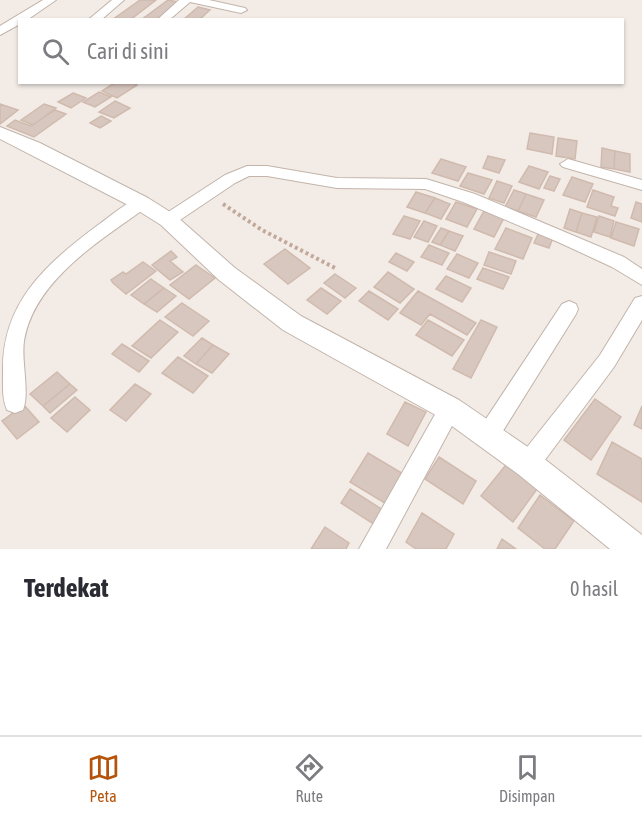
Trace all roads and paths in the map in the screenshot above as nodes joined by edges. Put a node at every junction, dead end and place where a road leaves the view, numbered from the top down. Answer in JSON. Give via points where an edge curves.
{"nodes":[{"id":1,"x":51,"y":0,"type":"edge"},
{"id":2,"x":119,"y":0,"type":"edge"},
{"id":3,"x":186,"y":0,"type":"edge"},
{"id":4,"x":194,"y":0,"type":"edge"},
{"id":5,"x":252,"y":0,"type":"edge"},
{"id":6,"x":241,"y":10,"type":"junction"},
{"id":7,"x":21,"y":18,"type":"edge"},
{"id":8,"x":96,"y":18,"type":"edge"},
{"id":9,"x":164,"y":18,"type":"edge"},
{"id":10,"x":233,"y":18,"type":"edge"},
{"id":11,"x":18,"y":20,"type":"edge"},
{"id":12,"x":0,"y":31,"type":"edge"},
{"id":13,"x":0,"y":132,"type":"edge"},
{"id":14,"x":567,"y":164,"type":"dead end"},
{"id":15,"x":642,"y":185,"type":"edge"},
{"id":16,"x":207,"y":194,"type":"junction"},
{"id":17,"x":141,"y":203,"type":"junction"},
{"id":18,"x":168,"y":220,"type":"junction"},
{"id":19,"x":337,"y":269,"type":"dead end"},
{"id":20,"x":642,"y":278,"type":"edge"},
{"id":21,"x":642,"y":303,"type":"edge"},
{"id":22,"x":569,"y":309,"type":"dead end"},
{"id":23,"x":15,"y":403,"type":"dead end"},
{"id":24,"x":450,"y":409,"type":"junction"},
{"id":25,"x":488,"y":435,"type":"junction"},
{"id":26,"x":528,"y":464,"type":"junction"},
{"id":27,"x":372,"y":549,"type":"edge"},
{"id":28,"x":635,"y":549,"type":"edge"}],
"edges":[{"from":1,"to":7,"type":"street"},
{"from":2,"to":8,"type":"street"},
{"from":3,"to":9,"type":"street"},
{"from":4,"to":6,"type":"street"},
{"from":5,"to":6,"type":"street"},
{"from":6,"to":10,"type":"street"},
{"from":11,"to":12,"type":"street"},
{"from":13,"to":17,"type":"street"},
{"from":14,"to":15,"type":"street"},
{"from":16,"to":18,"type":"street"},
{"from":16,"to":19,"type":"path","via":[[262,230]]},
{"from":16,"to":20,"type":"street","via":[[242,173],[260,170],[337,183],[426,184],[564,238],[618,262]]},
{"from":17,"to":18,"type":"street"},
{"from":17,"to":23,"type":"street","via":[[59,268],[26,306],[17,329],[11,366]]},
{"from":18,"to":24,"type":"street","via":[[227,274],[291,323]]},
{"from":21,"to":26,"type":"street","via":[[607,362]]},
{"from":22,"to":25,"type":"street"},
{"from":24,"to":25,"type":"street"},
{"from":24,"to":27,"type":"street"},
{"from":25,"to":26,"type":"street"},
{"from":26,"to":28,"type":"street"}]}
